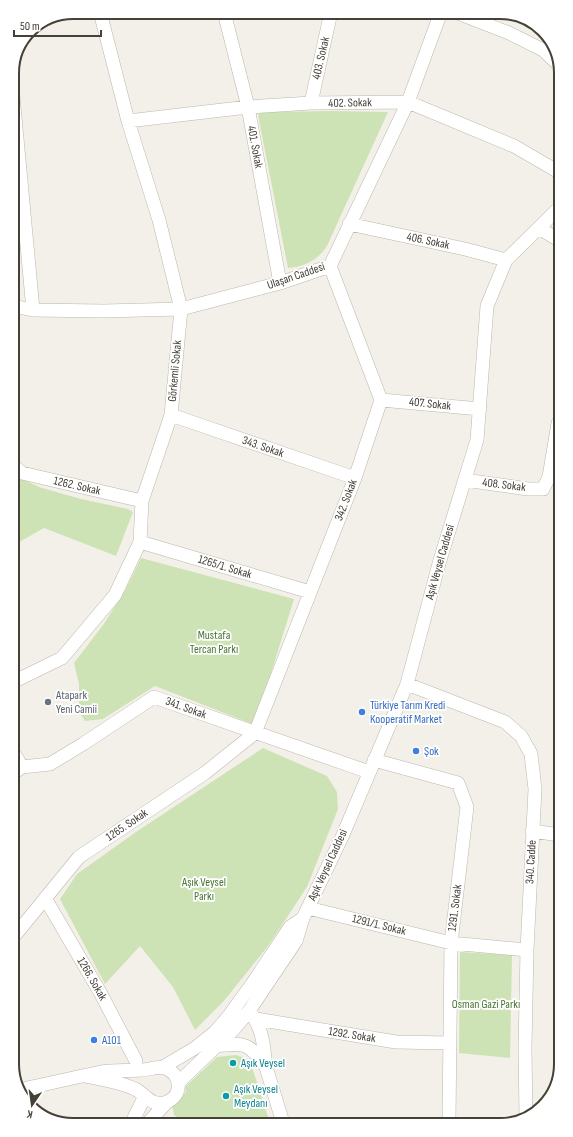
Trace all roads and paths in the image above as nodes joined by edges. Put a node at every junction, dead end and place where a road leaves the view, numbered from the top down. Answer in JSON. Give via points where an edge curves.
{"nodes":[{"id":1,"x":102,"y":19,"type":"edge"},
{"id":2,"x":226,"y":19,"type":"edge"},
{"id":3,"x":329,"y":19,"type":"edge"},
{"id":4,"x":438,"y":19,"type":"edge"},
{"id":5,"x":474,"y":19,"type":"edge"},
{"id":6,"x":552,"y":59,"type":"edge"},
{"id":7,"x":408,"y":102,"type":"junction"},
{"id":8,"x":311,"y":103,"type":"junction"},
{"id":9,"x":248,"y":107,"type":"junction"},
{"id":10,"x":128,"y":121,"type":"junction"},
{"id":11,"x":554,"y":168,"type":"edge"},
{"id":12,"x":19,"y":185,"type":"edge"},
{"id":13,"x":554,"y":213,"type":"edge"},
{"id":14,"x":349,"y":224,"type":"junction"},
{"id":15,"x":539,"y":228,"type":"junction"},
{"id":16,"x":554,"y":237,"type":"edge"},
{"id":17,"x":506,"y":260,"type":"junction"},
{"id":18,"x":330,"y":266,"type":"junction"},
{"id":19,"x":280,"y":283,"type":"junction"},
{"id":20,"x":19,"y":307,"type":"edge"},
{"id":21,"x":180,"y":309,"type":"junction"},
{"id":22,"x":33,"y":310,"type":"junction"},
{"id":23,"x":381,"y":400,"type":"junction"},
{"id":24,"x":480,"y":409,"type":"junction"},
{"id":25,"x":171,"y":416,"type":"junction"},
{"id":26,"x":554,"y":447,"type":"edge"},
{"id":27,"x":19,"y":470,"type":"edge"},
{"id":28,"x":355,"y":478,"type":"junction"},
{"id":29,"x":465,"y":480,"type":"junction"},
{"id":30,"x":142,"y":501,"type":"junction"},
{"id":31,"x":140,"y":542,"type":"junction"},
{"id":32,"x":310,"y":592,"type":"junction"},
{"id":33,"x":19,"y":679,"type":"edge"},
{"id":34,"x":407,"y":684,"type":"junction"},
{"id":35,"x":255,"y":733,"type":"junction"},
{"id":36,"x":372,"y":766,"type":"junction"},
{"id":37,"x":19,"y":769,"type":"edge"},
{"id":38,"x":532,"y":831,"type":"junction"},
{"id":39,"x":554,"y":834,"type":"edge"},
{"id":40,"x":45,"y":898,"type":"junction"},
{"id":41,"x":305,"y":913,"type":"junction"},
{"id":42,"x":19,"y":930,"type":"edge"},
{"id":43,"x":450,"y":943,"type":"junction"},
{"id":44,"x":526,"y":950,"type":"junction"},
{"id":45,"x":252,"y":1015,"type":"junction"},
{"id":46,"x":449,"y":1043,"type":"junction"},
{"id":47,"x":216,"y":1046,"type":"junction"},
{"id":48,"x":136,"y":1060,"type":"dead end"},
{"id":49,"x":266,"y":1067,"type":"junction"},
{"id":50,"x":157,"y":1068,"type":"junction"},
{"id":51,"x":85,"y":1076,"type":"junction"},
{"id":52,"x":178,"y":1083,"type":"junction"},
{"id":53,"x":25,"y":1089,"type":"edge"},
{"id":54,"x":145,"y":1096,"type":"junction"},
{"id":55,"x":167,"y":1102,"type":"junction"},
{"id":56,"x":526,"y":1112,"type":"edge"},
{"id":57,"x":134,"y":1118,"type":"edge"},
{"id":58,"x":155,"y":1118,"type":"edge"},
{"id":59,"x":281,"y":1118,"type":"edge"},
{"id":60,"x":449,"y":1118,"type":"edge"}],
"edges":[{"from":1,"to":10,"type":"street","name":"Görkemli Sokak"},
{"from":2,"to":9,"type":"street","name":"401. Sokak"},
{"from":3,"to":8,"type":"street","name":"403. Sokak"},
{"from":4,"to":7,"type":"street","name":"Ulaşan Caddesi"},
{"from":5,"to":6,"type":"street","via":[[543,50]]},
{"from":7,"to":8,"type":"street","name":"402. Sokak"},
{"from":7,"to":11,"type":"street","name":"402. Sokak","via":[[514,146]]},
{"from":7,"to":14,"type":"street","name":"Ulaşan Caddesi"},
{"from":8,"to":9,"type":"street","name":"402. Sokak"},
{"from":9,"to":10,"type":"street","name":"402. Sokak"},
{"from":9,"to":19,"type":"street","name":"401. Sokak"},
{"from":10,"to":21,"type":"street","name":"Görkemli Sokak","via":[[159,220]]},
{"from":12,"to":22,"type":"street"},
{"from":13,"to":15,"type":"street","name":"Aşık Veysel Caddesi"},
{"from":14,"to":17,"type":"street","name":"406. Sokak"},
{"from":14,"to":18,"type":"street","name":"Ulaşan Caddesi"},
{"from":15,"to":16,"type":"street"},
{"from":15,"to":17,"type":"street","name":"Aşık Veysel Caddesi"},
{"from":17,"to":24,"type":"street","name":"Aşık Veysel Caddesi","via":[[487,306]]},
{"from":18,"to":19,"type":"street","name":"Ulaşan Caddesi"},
{"from":18,"to":23,"type":"street"},
{"from":19,"to":21,"type":"street","name":"Ulaşan Caddesi"},
{"from":20,"to":22,"type":"street","name":"Ulaşan Caddesi"},
{"from":21,"to":22,"type":"street","name":"Ulaşan Caddesi"},
{"from":21,"to":25,"type":"street","name":"Görkemli Sokak"},
{"from":23,"to":24,"type":"street","name":"407. Sokak"},
{"from":23,"to":28,"type":"street","name":"342. Sokak"},
{"from":24,"to":29,"type":"street","name":"Aşık Veysel Caddesi","via":[[477,440]]},
{"from":25,"to":28,"type":"street","name":"343. Sokak"},
{"from":25,"to":30,"type":"street","name":"Görkemli Sokak"},
{"from":26,"to":29,"type":"street","name":"408. Sokak","via":[[549,478],[543,489]]},
{"from":27,"to":30,"type":"street","name":"1262. Sokak"},
{"from":28,"to":32,"type":"street","name":"342. Sokak"},
{"from":29,"to":34,"type":"street","name":"Aşık Veysel Caddesi","via":[[440,560]]},
{"from":30,"to":31,"type":"street","name":"Görkemli Sokak"},
{"from":31,"to":32,"type":"street","name":"1265/1. Sokak"},
{"from":31,"to":33,"type":"street","name":"Görkemli Sokak","via":[[115,595],[62,658]]},
{"from":32,"to":35,"type":"street","name":"342. Sokak"},
{"from":34,"to":36,"type":"street","name":"Aşık Veysel Caddesi"},
{"from":34,"to":38,"type":"street","name":"340. Cadde","via":[[505,722],[521,736],[531,754],[535,789]]},
{"from":35,"to":36,"type":"street","name":"341. Sokak"},
{"from":35,"to":37,"type":"street","name":"341. Sokak","via":[[154,697],[50,764]]},
{"from":35,"to":40,"type":"street","name":"1265. Sokak","via":[[205,773],[79,857]]},
{"from":36,"to":41,"type":"street","name":"Aşık Veysel Caddesi","via":[[342,837]]},
{"from":36,"to":43,"type":"street","name":"1291. Sokak","via":[[458,784],[467,807]]},
{"from":38,"to":39,"type":"street"},
{"from":38,"to":44,"type":"street","name":"340. Cadde"},
{"from":40,"to":42,"type":"street","name":"1265. Sokak"},
{"from":40,"to":48,"type":"street","name":"1266. Sokak","via":[[102,994]]},
{"from":41,"to":43,"type":"street","name":"1291/1. Sokak"},
{"from":41,"to":45,"type":"street","name":"Aşık Veysel Caddesi","via":[[296,941]]},
{"from":41,"to":50,"type":"street","name":"Aşık Veysel Caddesi","via":[[290,927],[252,984],[215,1032],[195,1048]]},
{"from":43,"to":44,"type":"street","name":"1291/1. Sokak"},
{"from":43,"to":46,"type":"street","name":"1291. Sokak"},
{"from":44,"to":56,"type":"street","name":"340. Cadde"},
{"from":45,"to":46,"type":"street","name":"1292. Sokak","via":[[396,1042]]},
{"from":45,"to":47,"type":"street","name":"Aşık Veysel Caddesi"},
{"from":45,"to":49,"type":"street","via":[[264,1042]]},
{"from":46,"to":60,"type":"street","name":"1291. Sokak"},
{"from":47,"to":49,"type":"street","via":[[239,1043],[254,1050]]},
{"from":47,"to":52,"type":"street","name":"Aşık Veysel Caddesi"},
{"from":49,"to":59,"type":"street"},
{"from":50,"to":51,"type":"street","name":"Aşık Veysel Caddesi","via":[[102,1072]]},
{"from":50,"to":52,"type":"street","via":[[173,1073]]},
{"from":50,"to":54,"type":"street","via":[[143,1078],[142,1090]]},
{"from":51,"to":53,"type":"street","name":"Aşık Veysel Caddesi"},
{"from":51,"to":54,"type":"street","name":"Aşık Veysel Caddesi","via":[[115,1082],[135,1089]]},
{"from":52,"to":55,"type":"street","name":"Aşık Veysel Caddesi","via":[[176,1095]]},
{"from":54,"to":55,"type":"street","name":"Aşık Veysel Caddesi","via":[[155,1103]]},
{"from":54,"to":57,"type":"street"},
{"from":55,"to":58,"type":"street"}]}
